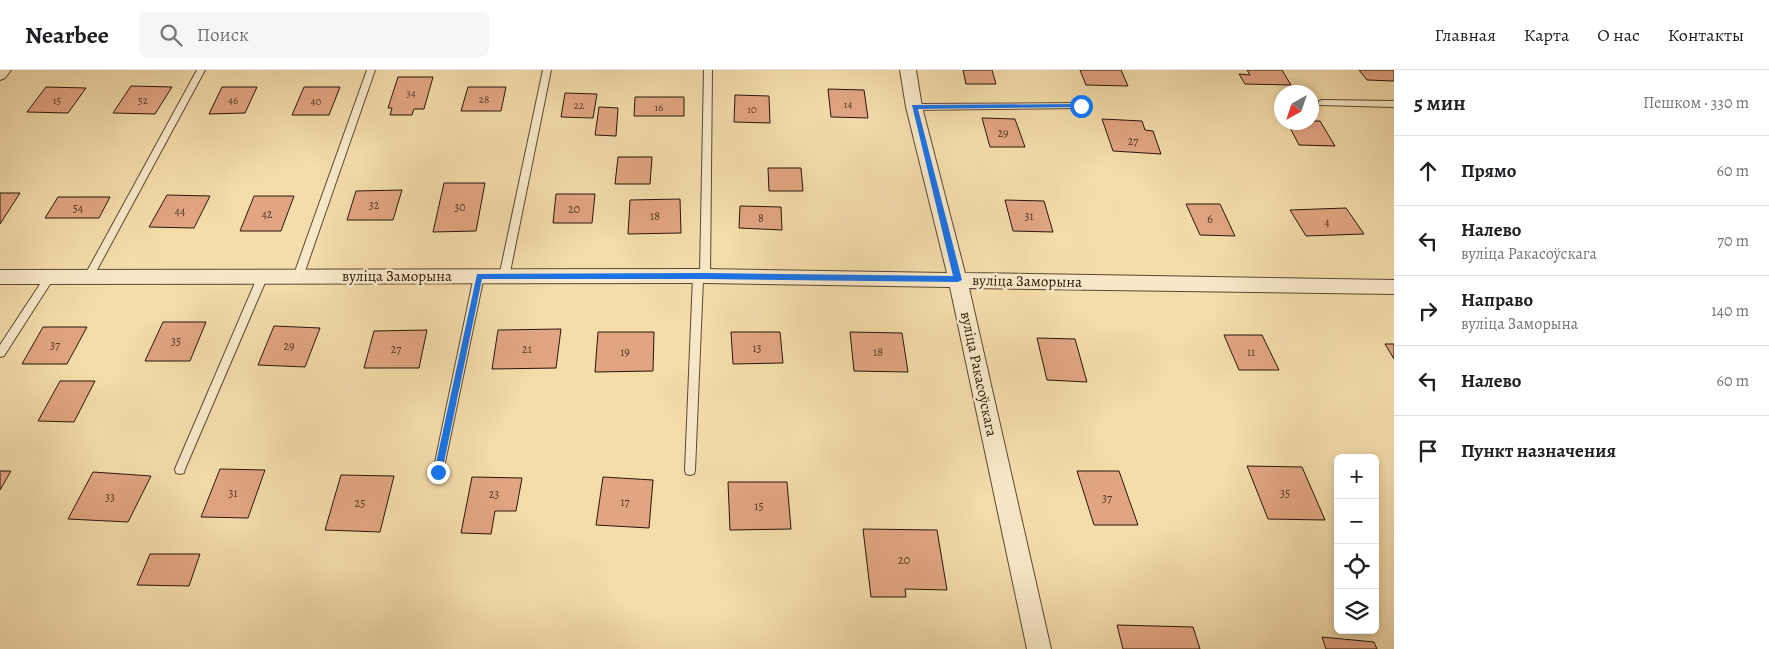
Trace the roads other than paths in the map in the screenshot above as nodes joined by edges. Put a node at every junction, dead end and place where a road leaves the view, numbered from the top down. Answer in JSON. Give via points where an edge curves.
{"nodes":[{"id":1,"x":3,"y":70,"type":"edge"},
{"id":2,"x":201,"y":70,"type":"edge"},
{"id":3,"x":371,"y":70,"type":"edge"},
{"id":4,"x":547,"y":70,"type":"edge"},
{"id":5,"x":708,"y":70,"type":"edge"},
{"id":6,"x":908,"y":70,"type":"edge"},
{"id":7,"x":0,"y":75,"type":"edge"},
{"id":8,"x":1322,"y":103,"type":"dead end"},
{"id":9,"x":1394,"y":104,"type":"edge"},
{"id":10,"x":1081,"y":106,"type":"dead end"},
{"id":11,"x":914,"y":107,"type":"junction"},
{"id":12,"x":298,"y":276,"type":"junction"},
{"id":13,"x":479,"y":276,"type":"junction"},
{"id":14,"x":702,"y":276,"type":"junction"},
{"id":15,"x":0,"y":277,"type":"edge"},
{"id":16,"x":504,"y":277,"type":"junction"},
{"id":17,"x":49,"y":278,"type":"junction"},
{"id":18,"x":88,"y":278,"type":"junction"},
{"id":19,"x":262,"y":278,"type":"junction"},
{"id":20,"x":958,"y":280,"type":"junction"},
{"id":21,"x":1394,"y":287,"type":"edge"},
{"id":22,"x":0,"y":353,"type":"edge"},
{"id":23,"x":180,"y":470,"type":"dead end"},
{"id":24,"x":690,"y":470,"type":"dead end"},
{"id":25,"x":438,"y":472,"type":"dead end"},
{"id":26,"x":1040,"y":649,"type":"edge"}],
"edges":[{"from":1,"to":7,"type":"street"},
{"from":2,"to":18,"type":"lane"},
{"from":3,"to":12,"type":"lane"},
{"from":4,"to":16,"type":"lane"},
{"from":5,"to":14,"type":"lane"},
{"from":6,"to":11,"type":"street","name":"вуліца Ракасоўскага"},
{"from":8,"to":9,"type":"lane"},
{"from":10,"to":11,"type":"lane"},
{"from":11,"to":20,"type":"street","name":"вуліца Ракасоўскага"},
{"from":12,"to":13,"type":"street","name":"вуліца Заморына"},
{"from":12,"to":19,"type":"street","name":"вуліца Заморына"},
{"from":13,"to":16,"type":"street","name":"вуліца Заморына"},
{"from":13,"to":25,"type":"lane"},
{"from":14,"to":16,"type":"street","name":"вуліца Заморына"},
{"from":14,"to":20,"type":"street","name":"вуліца Заморына"},
{"from":14,"to":24,"type":"lane"},
{"from":15,"to":17,"type":"street","name":"вуліца Заморына"},
{"from":17,"to":18,"type":"street","name":"вуліца Заморына"},
{"from":17,"to":22,"type":"lane"},
{"from":18,"to":19,"type":"street","name":"вуліца Заморына"},
{"from":19,"to":23,"type":"lane"},
{"from":20,"to":21,"type":"street","name":"вуліца Заморына"},
{"from":20,"to":26,"type":"street","name":"вуліца Ракасоўскага"}]}
